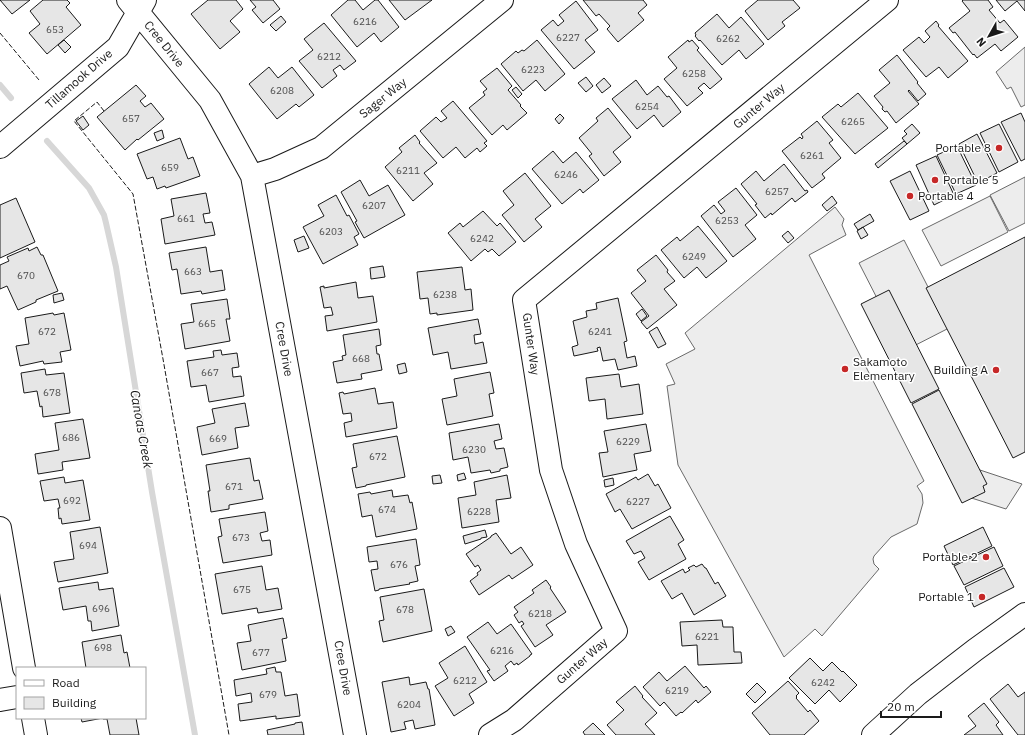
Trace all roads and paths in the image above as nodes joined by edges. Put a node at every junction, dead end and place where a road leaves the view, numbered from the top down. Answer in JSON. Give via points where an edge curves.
{"nodes":[{"id":1,"x":502,"y":0,"type":"edge"},
{"id":2,"x":887,"y":0,"type":"edge"},
{"id":3,"x":137,"y":4,"type":"edge"},
{"id":4,"x":0,"y":147,"type":"edge"},
{"id":5,"x":252,"y":176,"type":"junction"},
{"id":6,"x":0,"y":528,"type":"edge"},
{"id":7,"x":1025,"y":614,"type":"edge"},
{"id":8,"x":24,"y":667,"type":"edge"},
{"id":9,"x":16,"y":697,"type":"edge"},
{"id":10,"x":0,"y":700,"type":"edge"},
{"id":11,"x":33,"y":719,"type":"edge"},
{"id":12,"x":36,"y":735,"type":"edge"},
{"id":13,"x":355,"y":735,"type":"edge"},
{"id":14,"x":490,"y":735,"type":"edge"},
{"id":15,"x":873,"y":735,"type":"edge"}],
"edges":[{"from":1,"to":5,"type":"street","name":"Sager Way","via":[[321,148],[275,169]]},
{"from":2,"to":14,"type":"street","name":"Gunter Way","via":[[524,300],[551,470],[576,544],[616,632],[514,720]]},
{"from":3,"to":4,"type":"street","name":"Tillamook Drive","via":[[118,47]]},
{"from":3,"to":5,"type":"street","name":"Cree Drive","via":[[210,100]]},
{"from":5,"to":13,"type":"street","name":"Cree Drive"},
{"from":6,"to":8,"type":"street"},
{"from":7,"to":15,"type":"street","via":[[918,694]]},
{"from":9,"to":10,"type":"street"},
{"from":11,"to":12,"type":"street"}]}
